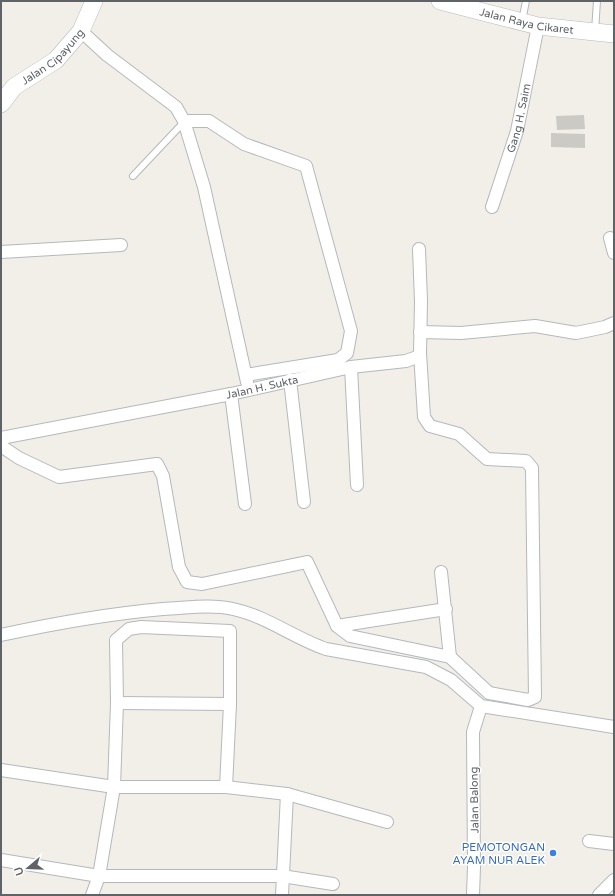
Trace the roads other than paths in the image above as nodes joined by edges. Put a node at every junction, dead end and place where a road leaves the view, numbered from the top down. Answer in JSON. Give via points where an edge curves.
{"nodes":[{"id":1,"x":94,"y":1,"type":"edge"},
{"id":2,"x":440,"y":1,"type":"edge"},
{"id":3,"x":526,"y":1,"type":"edge"},
{"id":4,"x":597,"y":1,"type":"edge"},
{"id":5,"x":530,"y":25,"type":"junction"},
{"id":6,"x":81,"y":31,"type":"junction"},
{"id":7,"x":595,"y":32,"type":"junction"},
{"id":8,"x":614,"y":34,"type":"edge"},
{"id":9,"x":1,"y":104,"type":"edge"},
{"id":10,"x":184,"y":121,"type":"junction"},
{"id":11,"x":133,"y":176,"type":"dead end"},
{"id":12,"x":492,"y":207,"type":"dead end"},
{"id":13,"x":610,"y":238,"type":"dead end"},
{"id":14,"x":121,"y":245,"type":"dead end"},
{"id":15,"x":419,"y":249,"type":"dead end"},
{"id":16,"x":1,"y":252,"type":"edge"},
{"id":17,"x":614,"y":254,"type":"edge"},
{"id":18,"x":614,"y":323,"type":"edge"},
{"id":19,"x":420,"y":332,"type":"junction"},
{"id":20,"x":420,"y":353,"type":"junction"},
{"id":21,"x":351,"y":368,"type":"junction"},
{"id":22,"x":246,"y":375,"type":"junction"},
{"id":23,"x":290,"y":380,"type":"junction"},
{"id":24,"x":249,"y":389,"type":"junction"},
{"id":25,"x":230,"y":394,"type":"junction"},
{"id":26,"x":1,"y":438,"type":"edge"},
{"id":27,"x":1,"y":446,"type":"edge"},
{"id":28,"x":357,"y":485,"type":"dead end"},
{"id":29,"x":304,"y":502,"type":"dead end"},
{"id":30,"x":245,"y":504,"type":"dead end"},
{"id":31,"x":441,"y":572,"type":"dead end"},
{"id":32,"x":446,"y":609,"type":"junction"},
{"id":33,"x":338,"y":626,"type":"junction"},
{"id":34,"x":1,"y":636,"type":"edge"},
{"id":35,"x":450,"y":657,"type":"junction"},
{"id":36,"x":117,"y":703,"type":"junction"},
{"id":37,"x":230,"y":704,"type":"junction"},
{"id":38,"x":481,"y":706,"type":"junction"},
{"id":39,"x":614,"y":727,"type":"edge"},
{"id":40,"x":1,"y":770,"type":"edge"},
{"id":41,"x":114,"y":787,"type":"junction"},
{"id":42,"x":226,"y":787,"type":"junction"},
{"id":43,"x":287,"y":794,"type":"junction"},
{"id":44,"x":387,"y":822,"type":"dead end"},
{"id":45,"x":589,"y":841,"type":"dead end"},
{"id":46,"x":614,"y":844,"type":"edge"},
{"id":47,"x":1,"y":860,"type":"edge"},
{"id":48,"x":99,"y":876,"type":"junction"},
{"id":49,"x":282,"y":876,"type":"junction"},
{"id":50,"x":614,"y":880,"type":"edge"},
{"id":51,"x":333,"y":884,"type":"dead end"},
{"id":52,"x":92,"y":895,"type":"edge"},
{"id":53,"x":282,"y":895,"type":"edge"},
{"id":54,"x":473,"y":895,"type":"edge"},
{"id":55,"x":599,"y":895,"type":"edge"}],
"edges":[{"from":1,"to":6,"type":"main road","name":"Jalan Cipayung"},
{"from":2,"to":5,"type":"main road","name":"Jalan Raya Cikaret"},
{"from":3,"to":5,"type":"lane"},
{"from":4,"to":7,"type":"lane"},
{"from":5,"to":7,"type":"main road","name":"Jalan Raya Cikaret"},
{"from":5,"to":12,"type":"street","name":"Gang H. Saim","via":[[517,131]]},
{"from":6,"to":9,"type":"main road","name":"Jalan Cipayung","via":[[56,60],[11,87]]},
{"from":6,"to":10,"type":"street","via":[[107,55],[176,107]]},
{"from":7,"to":8,"type":"main road","name":"Jalan Raya Cikaret"},
{"from":10,"to":11,"type":"lane"},
{"from":10,"to":22,"type":"street","via":[[204,187]]},
{"from":10,"to":22,"type":"street","via":[[209,120],[244,144],[306,166],[350,331],[347,353],[338,360]]},
{"from":13,"to":17,"type":"street"},
{"from":14,"to":16,"type":"street"},
{"from":15,"to":19,"type":"street"},
{"from":18,"to":19,"type":"street","via":[[576,333],[535,326],[462,333]]},
{"from":19,"to":20,"type":"street"},
{"from":20,"to":21,"type":"street","name":"Jalan H. Sukta","via":[[406,361]]},
{"from":20,"to":35,"type":"street","via":[[426,422],[430,426],[460,434],[487,459],[526,461],[532,468],[535,697],[528,700],[489,693]]},
{"from":21,"to":23,"type":"street","name":"Jalan H. Sukta"},
{"from":21,"to":28,"type":"street"},
{"from":22,"to":24,"type":"street"},
{"from":23,"to":24,"type":"street","name":"Jalan H. Sukta"},
{"from":23,"to":29,"type":"street"},
{"from":24,"to":25,"type":"street","name":"Jalan H. Sukta"},
{"from":25,"to":26,"type":"street","name":"Jalan H. Sukta"},
{"from":25,"to":30,"type":"street"},
{"from":27,"to":33,"type":"street","via":[[19,458],[59,477],[157,464],[163,476],[180,567],[187,582],[202,584],[307,562]]},
{"from":31,"to":32,"type":"street"},
{"from":32,"to":33,"type":"street"},
{"from":32,"to":35,"type":"street"},
{"from":33,"to":35,"type":"street","via":[[350,636]]},
{"from":34,"to":38,"type":"street","via":[[63,621],[109,614],[216,606],[253,616],[326,649],[426,667],[451,680]]},
{"from":36,"to":37,"type":"street"},
{"from":36,"to":37,"type":"street","via":[[116,640],[129,629],[141,627],[230,631]]},
{"from":36,"to":41,"type":"street"},
{"from":37,"to":42,"type":"street"},
{"from":38,"to":39,"type":"street"},
{"from":38,"to":54,"type":"street","name":"Jalan Balong","via":[[473,732]]},
{"from":40,"to":41,"type":"street"},
{"from":41,"to":42,"type":"street"},
{"from":41,"to":48,"type":"street"},
{"from":42,"to":43,"type":"street"},
{"from":43,"to":44,"type":"street"},
{"from":43,"to":49,"type":"street"},
{"from":45,"to":46,"type":"street"},
{"from":47,"to":48,"type":"street"},
{"from":48,"to":49,"type":"street"},
{"from":48,"to":52,"type":"street"},
{"from":49,"to":51,"type":"street"},
{"from":49,"to":53,"type":"street"},
{"from":50,"to":55,"type":"street"}]}
